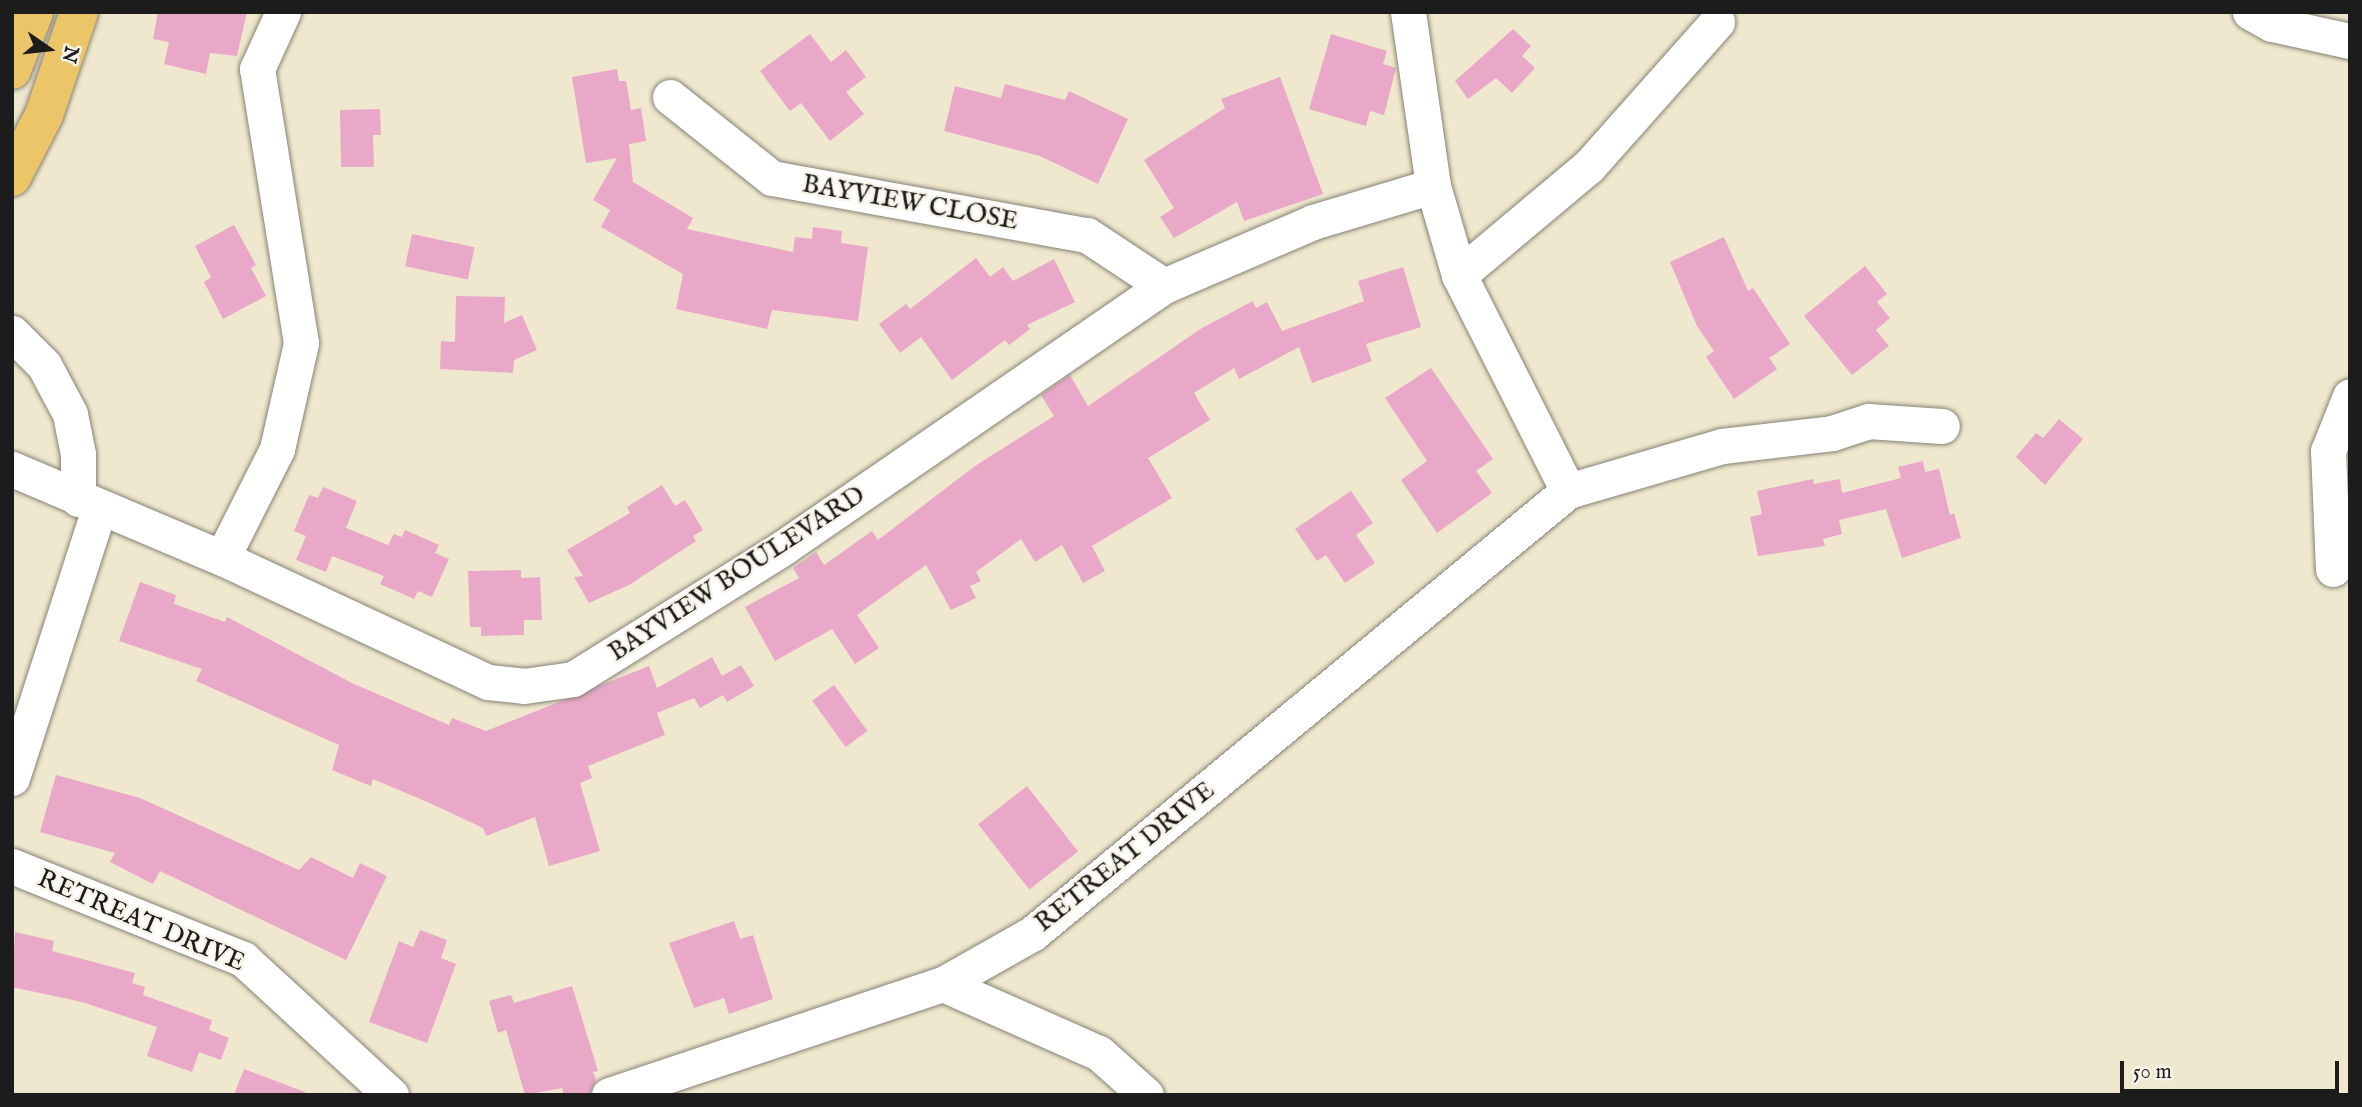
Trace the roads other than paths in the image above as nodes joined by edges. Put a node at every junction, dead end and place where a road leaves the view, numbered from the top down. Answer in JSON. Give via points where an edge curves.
{"nodes":[{"id":1,"x":34,"y":12,"type":"edge"},
{"id":2,"x":79,"y":12,"type":"edge"},
{"id":3,"x":283,"y":12,"type":"edge"},
{"id":4,"x":1408,"y":12,"type":"edge"},
{"id":5,"x":2250,"y":12,"type":"edge"},
{"id":6,"x":1717,"y":22,"type":"dead end"},
{"id":7,"x":2350,"y":41,"type":"edge"},
{"id":8,"x":12,"y":70,"type":"edge"},
{"id":9,"x":670,"y":97,"type":"dead end"},
{"id":10,"x":12,"y":177,"type":"edge"},
{"id":11,"x":1433,"y":186,"type":"junction"},
{"id":12,"x":1459,"y":275,"type":"junction"},
{"id":13,"x":1164,"y":286,"type":"junction"},
{"id":14,"x":12,"y":333,"type":"edge"},
{"id":15,"x":2350,"y":396,"type":"edge"},
{"id":16,"x":1942,"y":426,"type":"dead end"},
{"id":17,"x":12,"y":469,"type":"edge"},
{"id":18,"x":1567,"y":491,"type":"junction"},
{"id":19,"x":89,"y":504,"type":"junction"},
{"id":20,"x":222,"y":558,"type":"junction"},
{"id":21,"x":2333,"y":569,"type":"dead end"},
{"id":22,"x":12,"y":778,"type":"edge"},
{"id":23,"x":12,"y":866,"type":"edge"},
{"id":24,"x":943,"y":984,"type":"junction"},
{"id":25,"x":391,"y":1095,"type":"edge"},
{"id":26,"x":609,"y":1095,"type":"edge"},
{"id":27,"x":1146,"y":1095,"type":"edge"}],
"edges":[{"from":1,"to":8,"type":"highway"},
{"from":2,"to":10,"type":"highway","via":[[44,115]]},
{"from":3,"to":20,"type":"street","via":[[257,69],[301,343],[277,449]]},
{"from":4,"to":11,"type":"street"},
{"from":5,"to":7,"type":"street","via":[[2272,24]]},
{"from":6,"to":12,"type":"street","via":[[1589,166]]},
{"from":9,"to":13,"type":"street","name":"BAYVIEW CLOSE","via":[[772,178],[1087,234]]},
{"from":11,"to":12,"type":"street"},
{"from":11,"to":13,"type":"street","name":"BAYVIEW BOULEVARD","via":[[1313,222]]},
{"from":12,"to":18,"type":"street"},
{"from":13,"to":20,"type":"street","name":"BAYVIEW BOULEVARD","via":[[784,547],[573,679],[524,685],[488,682]]},
{"from":14,"to":19,"type":"street","via":[[44,365],[70,414]]},
{"from":15,"to":21,"type":"street","via":[[2328,451]]},
{"from":16,"to":18,"type":"street","via":[[1868,421],[1832,433],[1722,446]]},
{"from":17,"to":19,"type":"street","name":"BAYVIEW BOULEVARD"},
{"from":18,"to":24,"type":"street","name":"RETREAT DRIVE","via":[[1034,933]]},
{"from":19,"to":20,"type":"street","name":"BAYVIEW BOULEVARD"},
{"from":19,"to":22,"type":"street"},
{"from":23,"to":25,"type":"street","name":"RETREAT DRIVE","via":[[243,959]]},
{"from":24,"to":26,"type":"street","name":"RETREAT DRIVE"},
{"from":24,"to":27,"type":"street","via":[[1099,1053]]}]}
